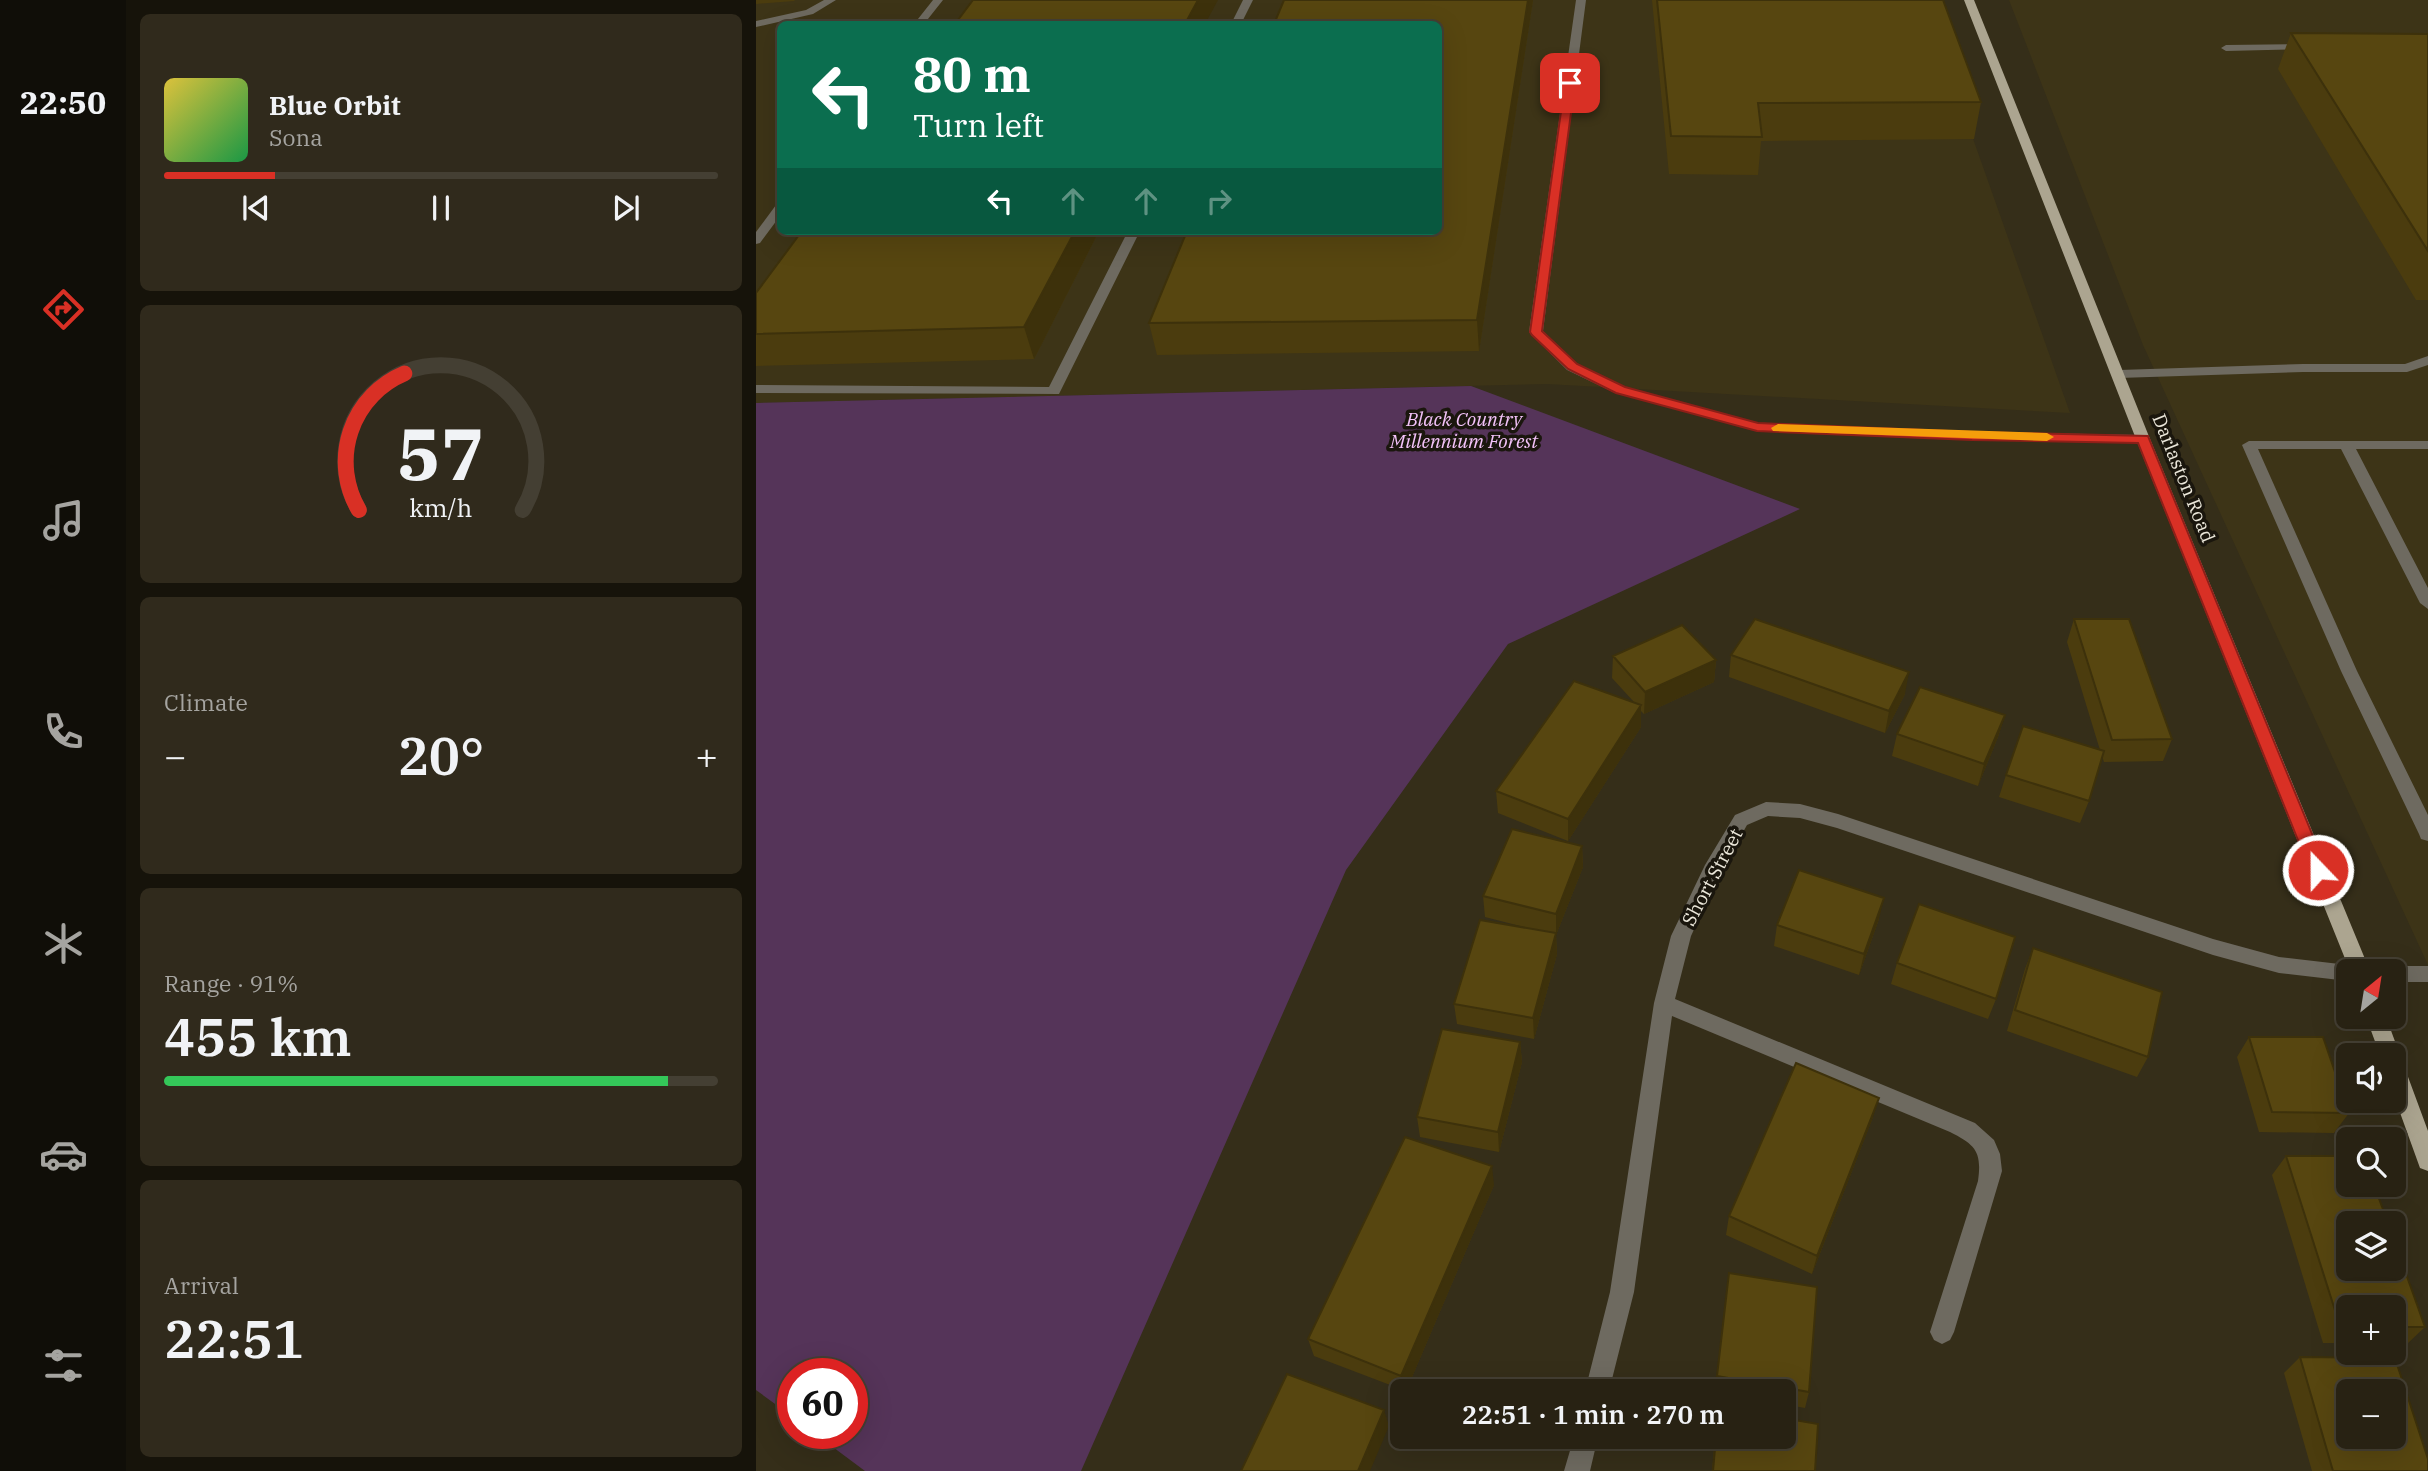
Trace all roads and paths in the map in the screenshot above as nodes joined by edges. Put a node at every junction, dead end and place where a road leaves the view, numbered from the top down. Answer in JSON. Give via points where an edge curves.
{"nodes":[{"id":1,"x":831,"y":0,"type":"edge"},
{"id":2,"x":938,"y":0,"type":"edge"},
{"id":3,"x":1248,"y":0,"type":"edge"},
{"id":4,"x":1581,"y":0,"type":"edge"},
{"id":5,"x":1969,"y":0,"type":"edge"},
{"id":6,"x":921,"y":21,"type":"edge"},
{"id":7,"x":1238,"y":21,"type":"edge"},
{"id":8,"x":756,"y":24,"type":"edge"},
{"id":9,"x":2320,"y":47,"type":"edge"},
{"id":10,"x":2226,"y":48,"type":"dead end"},
{"id":11,"x":777,"y":212,"type":"edge"},
{"id":12,"x":1132,"y":235,"type":"edge"},
{"id":13,"x":756,"y":240,"type":"edge"},
{"id":14,"x":2428,"y":360,"type":"edge"},
{"id":15,"x":2119,"y":374,"type":"junction"},
{"id":16,"x":756,"y":389,"type":"edge"},
{"id":17,"x":2143,"y":439,"type":"junction"},
{"id":18,"x":2346,"y":445,"type":"junction"},
{"id":19,"x":2428,"y":445,"type":"edge"},
{"id":20,"x":2428,"y":603,"type":"edge"},
{"id":21,"x":2428,"y":834,"type":"edge"},
{"id":22,"x":2355,"y":959,"type":"edge"},
{"id":23,"x":2336,"y":972,"type":"edge"},
{"id":24,"x":2406,"y":974,"type":"edge"},
{"id":25,"x":2428,"y":974,"type":"edge"},
{"id":26,"x":1664,"y":1003,"type":"junction"},
{"id":27,"x":2406,"y":1100,"type":"edge"},
{"id":28,"x":2428,"y":1161,"type":"edge"},
{"id":29,"x":1942,"y":1332,"type":"dead end"},
{"id":30,"x":1600,"y":1379,"type":"edge"},
{"id":31,"x":1583,"y":1449,"type":"edge"},
{"id":32,"x":1577,"y":1471,"type":"edge"}],
"edges":[{"from":1,"to":8,"type":"street","via":[[808,12]]},
{"from":2,"to":6,"type":"street"},
{"from":3,"to":7,"type":"street"},
{"from":4,"to":17,"type":"street","via":[[1536,332],[1572,367],[1620,390],[1757,427]]},
{"from":5,"to":15,"type":"main road","name":"Darlaston Road"},
{"from":9,"to":10,"type":"street"},
{"from":11,"to":13,"type":"street"},
{"from":12,"to":16,"type":"street","via":[[1054,391]]},
{"from":14,"to":15,"type":"street","via":[[2407,368]]},
{"from":15,"to":17,"type":"main road","name":"Darlaston Road"},
{"from":17,"to":22,"type":"main road","name":"Darlaston Road"},
{"from":18,"to":19,"type":"street"},
{"from":18,"to":20,"type":"street"},
{"from":18,"to":21,"type":"street","via":[[2249,445]]},
{"from":23,"to":26,"type":"street","name":"Short Street","via":[[2280,965],[2213,947],[1838,821],[1800,811],[1766,810],[1741,820],[1712,870],[1681,936]]},
{"from":24,"to":25,"type":"street"},
{"from":26,"to":29,"type":"street","via":[[1958,1125],[1984,1143],[1992,1165],[1989,1181]]},
{"from":26,"to":30,"type":"street","name":"Short Street","via":[[1622,1292]]},
{"from":27,"to":28,"type":"main road"},
{"from":31,"to":32,"type":"street"}]}
